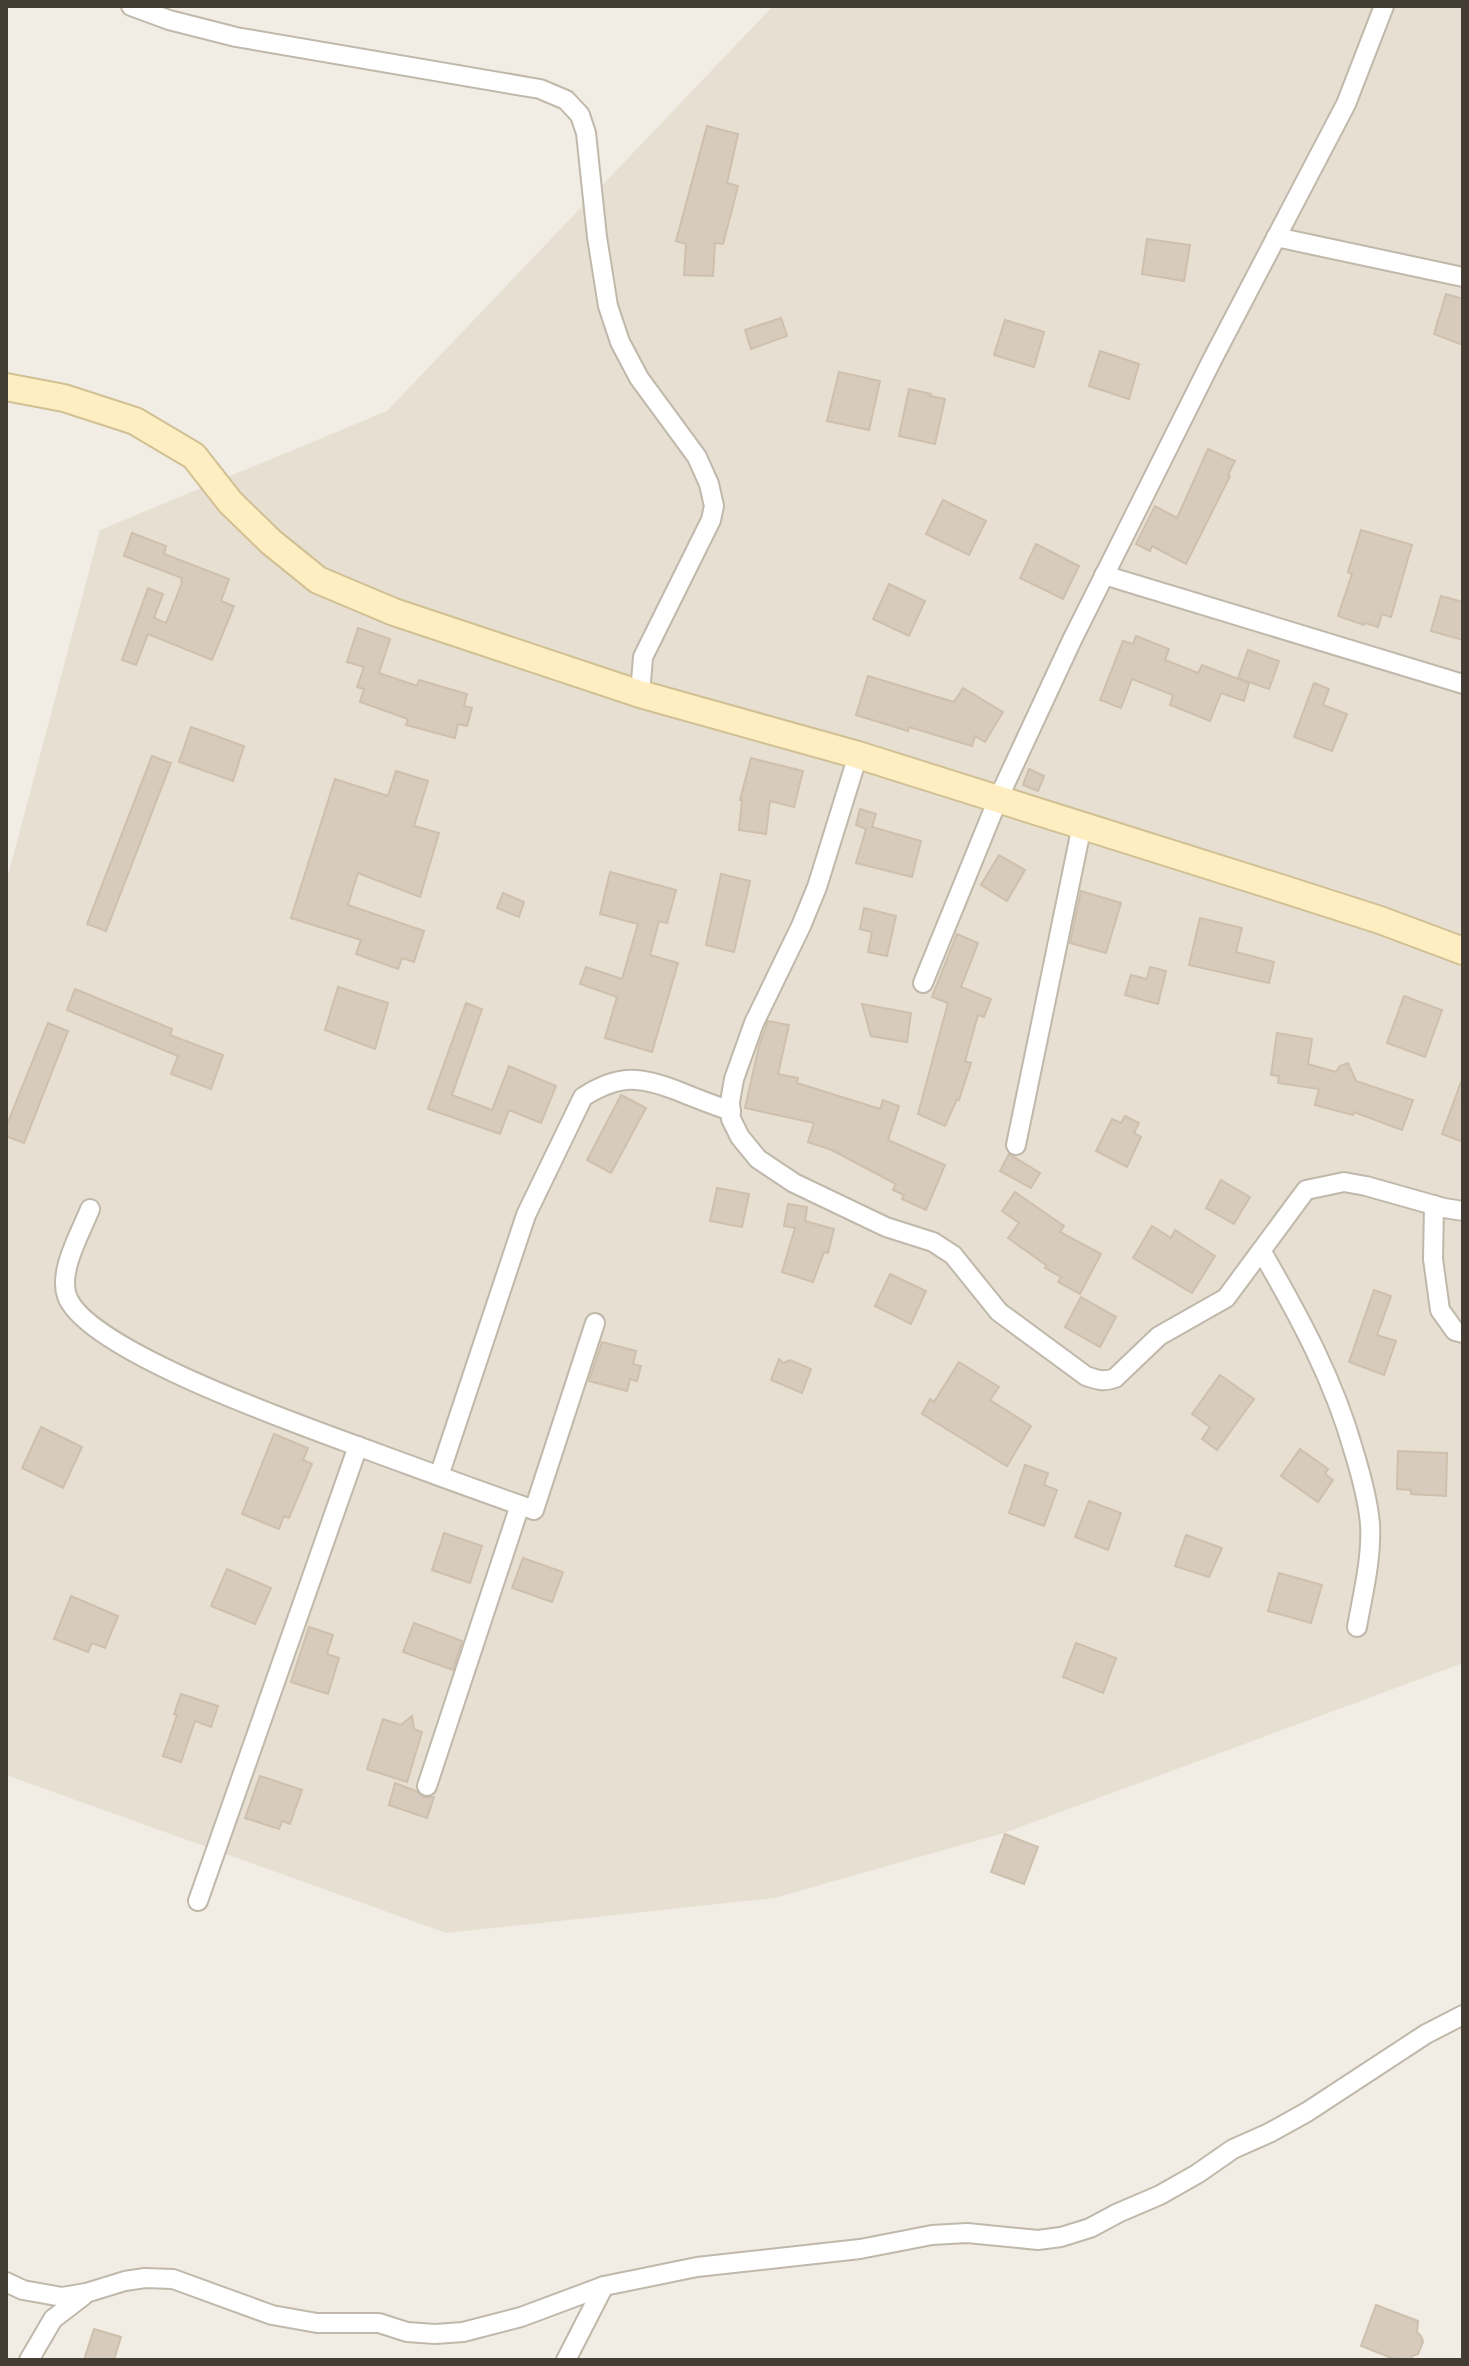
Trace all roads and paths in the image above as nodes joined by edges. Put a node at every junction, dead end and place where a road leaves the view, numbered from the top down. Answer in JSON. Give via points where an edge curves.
{"nodes":[{"id":1,"x":131,"y":6,"type":"edge"},
{"id":2,"x":1384,"y":6,"type":"edge"},
{"id":3,"x":1276,"y":237,"type":"junction"},
{"id":4,"x":1463,"y":277,"type":"edge"},
{"id":5,"x":6,"y":387,"type":"edge"},
{"id":6,"x":1104,"y":575,"type":"junction"},
{"id":7,"x":1463,"y":684,"type":"edge"},
{"id":8,"x":640,"y":694,"type":"junction"},
{"id":9,"x":858,"y":755,"type":"junction"},
{"id":10,"x":998,"y":799,"type":"junction"},
{"id":11,"x":1082,"y":825,"type":"junction"},
{"id":12,"x":1463,"y":951,"type":"edge"},
{"id":13,"x":923,"y":983,"type":"dead end"},
{"id":14,"x":731,"y":1111,"type":"junction"},
{"id":15,"x":1016,"y":1145,"type":"dead end"},
{"id":16,"x":1434,"y":1205,"type":"junction"},
{"id":17,"x":90,"y":1209,"type":"dead end"},
{"id":18,"x":1463,"y":1211,"type":"edge"},
{"id":19,"x":1262,"y":1252,"type":"junction"},
{"id":20,"x":595,"y":1323,"type":"dead end"},
{"id":21,"x":1463,"y":1333,"type":"edge"},
{"id":22,"x":358,"y":1446,"type":"junction"},
{"id":23,"x":439,"y":1476,"type":"junction"},
{"id":24,"x":520,"y":1505,"type":"junction"},
{"id":25,"x":1357,"y":1627,"type":"dead end"},
{"id":26,"x":427,"y":1786,"type":"dead end"},
{"id":27,"x":198,"y":1901,"type":"dead end"},
{"id":28,"x":1463,"y":2015,"type":"edge"},
{"id":29,"x":6,"y":2282,"type":"edge"},
{"id":30,"x":604,"y":2286,"type":"junction"},
{"id":31,"x":86,"y":2293,"type":"junction"},
{"id":32,"x":29,"y":2360,"type":"edge"},
{"id":33,"x":566,"y":2360,"type":"edge"}],
"edges":[{"from":1,"to":8,"type":"street","via":[[236,37],[540,89],[566,100],[580,115],[608,306],[620,342],[639,378],[697,457],[714,506],[643,657]]},
{"from":2,"to":3,"type":"street","via":[[1346,104]]},
{"from":3,"to":4,"type":"street"},
{"from":3,"to":6,"type":"street"},
{"from":5,"to":8,"type":"street","via":[[64,398],[135,421],[194,456],[230,502],[318,580],[423,622]]},
{"from":6,"to":7,"type":"street"},
{"from":6,"to":10,"type":"street"},
{"from":8,"to":9,"type":"street"},
{"from":9,"to":10,"type":"street"},
{"from":9,"to":14,"type":"street","via":[[817,887],[739,1065]]},
{"from":10,"to":11,"type":"street"},
{"from":10,"to":13,"type":"street"},
{"from":11,"to":12,"type":"street"},
{"from":11,"to":15,"type":"street"},
{"from":14,"to":19,"type":"street","via":[[740,1137],[758,1159],[833,1203],[943,1248],[999,1312],[1097,1380],[1115,1378],[1159,1336],[1226,1298]]},
{"from":14,"to":23,"type":"street","via":[[636,1079],[620,1079],[583,1097],[526,1215]]},
{"from":16,"to":18,"type":"street"},
{"from":16,"to":19,"type":"street","via":[[1344,1182],[1323,1185],[1306,1190],[1293,1204]]},
{"from":16,"to":21,"type":"street","via":[[1433,1259],[1440,1310],[1455,1331]]},
{"from":17,"to":22,"type":"street","via":[[66,1267],[66,1294],[74,1310],[210,1390]]},
{"from":19,"to":25,"type":"street","via":[[1305,1327],[1343,1411],[1365,1487],[1369,1556]]},
{"from":20,"to":24,"type":"street","via":[[534,1510]]},
{"from":22,"to":23,"type":"street"},
{"from":22,"to":27,"type":"street"},
{"from":23,"to":24,"type":"street"},
{"from":24,"to":26,"type":"street"},
{"from":28,"to":30,"type":"street","via":[[1307,2112],[1090,2228],[1038,2240],[932,2235],[860,2249],[697,2267]]},
{"from":29,"to":31,"type":"street","via":[[62,2297]]},
{"from":30,"to":31,"type":"street","via":[[521,2317],[435,2334],[379,2323],[317,2323],[272,2315],[173,2279],[125,2281]]},
{"from":30,"to":33,"type":"street"},
{"from":31,"to":32,"type":"street","via":[[53,2319]]}]}
